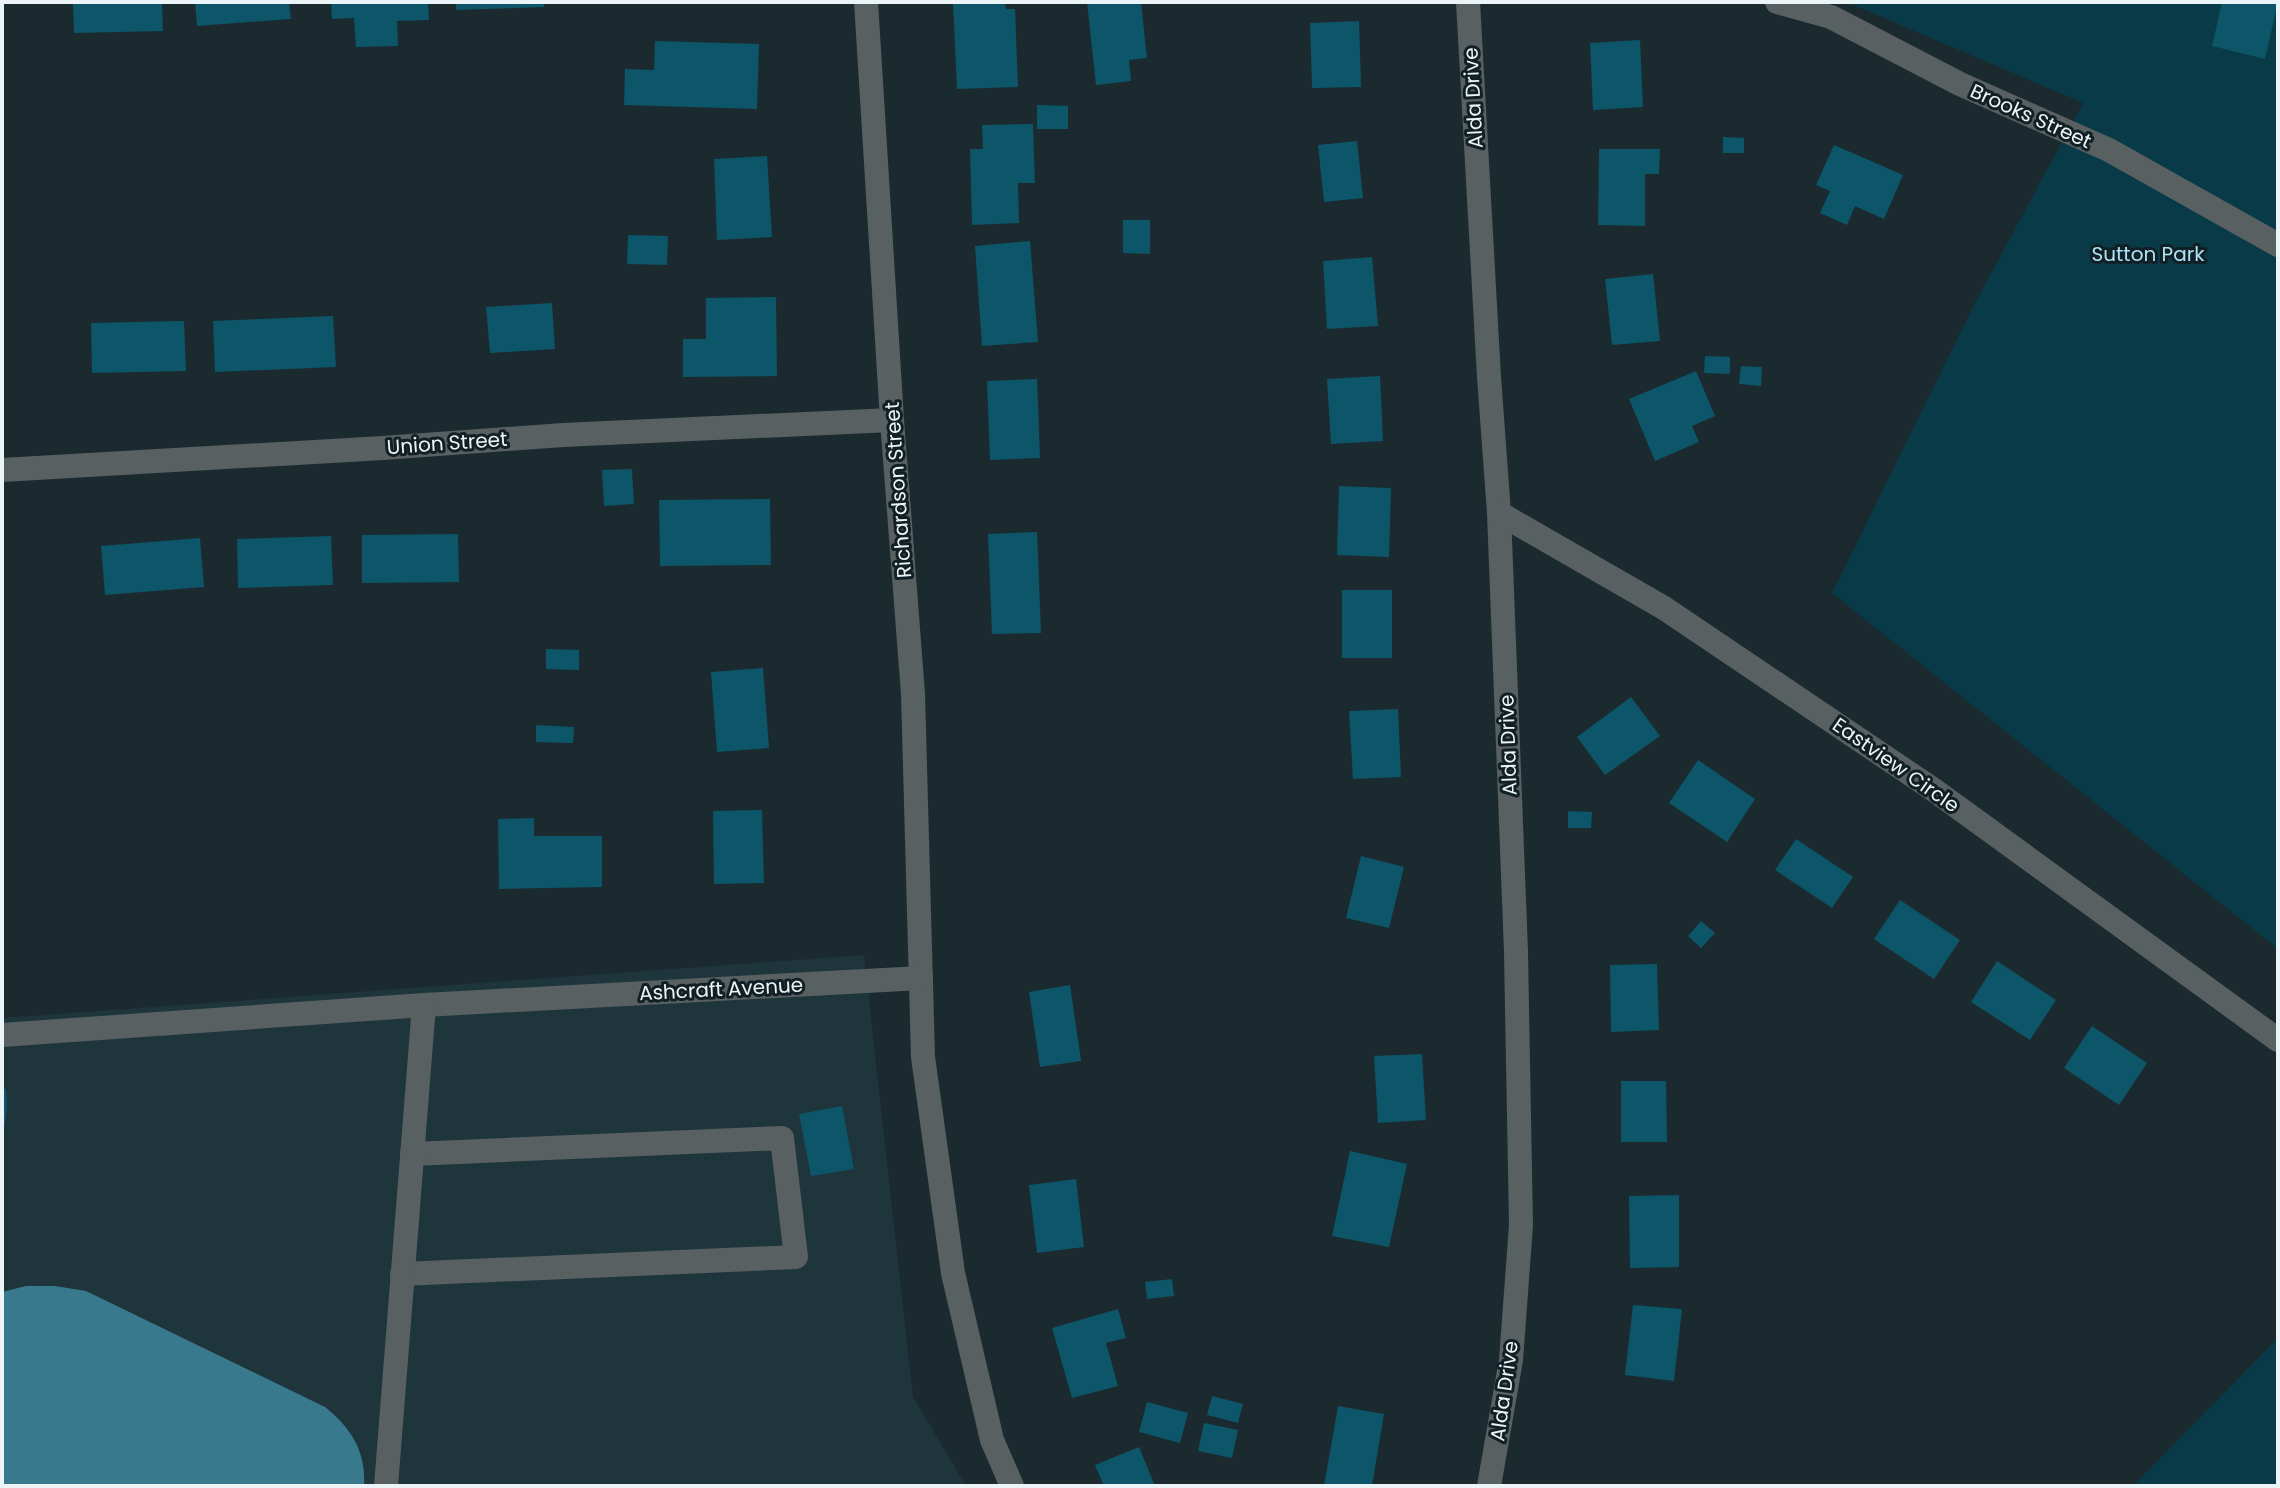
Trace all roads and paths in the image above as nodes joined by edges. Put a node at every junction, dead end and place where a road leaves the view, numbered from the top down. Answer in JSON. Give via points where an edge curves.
{"nodes":[{"id":1,"x":866,"y":2,"type":"edge"},
{"id":2,"x":1468,"y":2,"type":"edge"},
{"id":3,"x":1777,"y":2,"type":"edge"},
{"id":4,"x":2278,"y":245,"type":"edge"},
{"id":5,"x":892,"y":420,"type":"junction"},
{"id":6,"x":2,"y":470,"type":"edge"},
{"id":7,"x":1499,"y":513,"type":"junction"},
{"id":8,"x":921,"y":978,"type":"junction"},
{"id":9,"x":424,"y":1005,"type":"junction"},
{"id":10,"x":2,"y":1035,"type":"edge"},
{"id":11,"x":2278,"y":1040,"type":"edge"},
{"id":12,"x":412,"y":1154,"type":"junction"},
{"id":13,"x":402,"y":1274,"type":"junction"},
{"id":14,"x":386,"y":1486,"type":"edge"},
{"id":15,"x":1012,"y":1486,"type":"edge"},
{"id":16,"x":1489,"y":1486,"type":"edge"}],
"edges":[{"from":1,"to":5,"type":"street","name":"Richardson Street"},
{"from":2,"to":7,"type":"street","name":"Alda Drive"},
{"from":3,"to":4,"type":"street","name":"Brooks Street","via":[[1831,17],[1960,84],[2109,150]]},
{"from":5,"to":6,"type":"street","name":"Union Street"},
{"from":5,"to":8,"type":"street","name":"Richardson Street","via":[[913,694]]},
{"from":7,"to":11,"type":"street","name":"Eastview Circle","via":[[1664,608],[1934,790]]},
{"from":7,"to":16,"type":"street","name":"Alda Drive","via":[[1521,1225],[1511,1360]]},
{"from":8,"to":9,"type":"street","name":"Ashcraft Avenue"},
{"from":8,"to":15,"type":"street","via":[[923,1057],[953,1273],[992,1440]]},
{"from":9,"to":10,"type":"street","name":"Ashcraft Avenue"},
{"from":9,"to":12,"type":"street"},
{"from":12,"to":13,"type":"street"},
{"from":12,"to":13,"type":"street","via":[[782,1138],[796,1257]]},
{"from":13,"to":14,"type":"street"}]}
